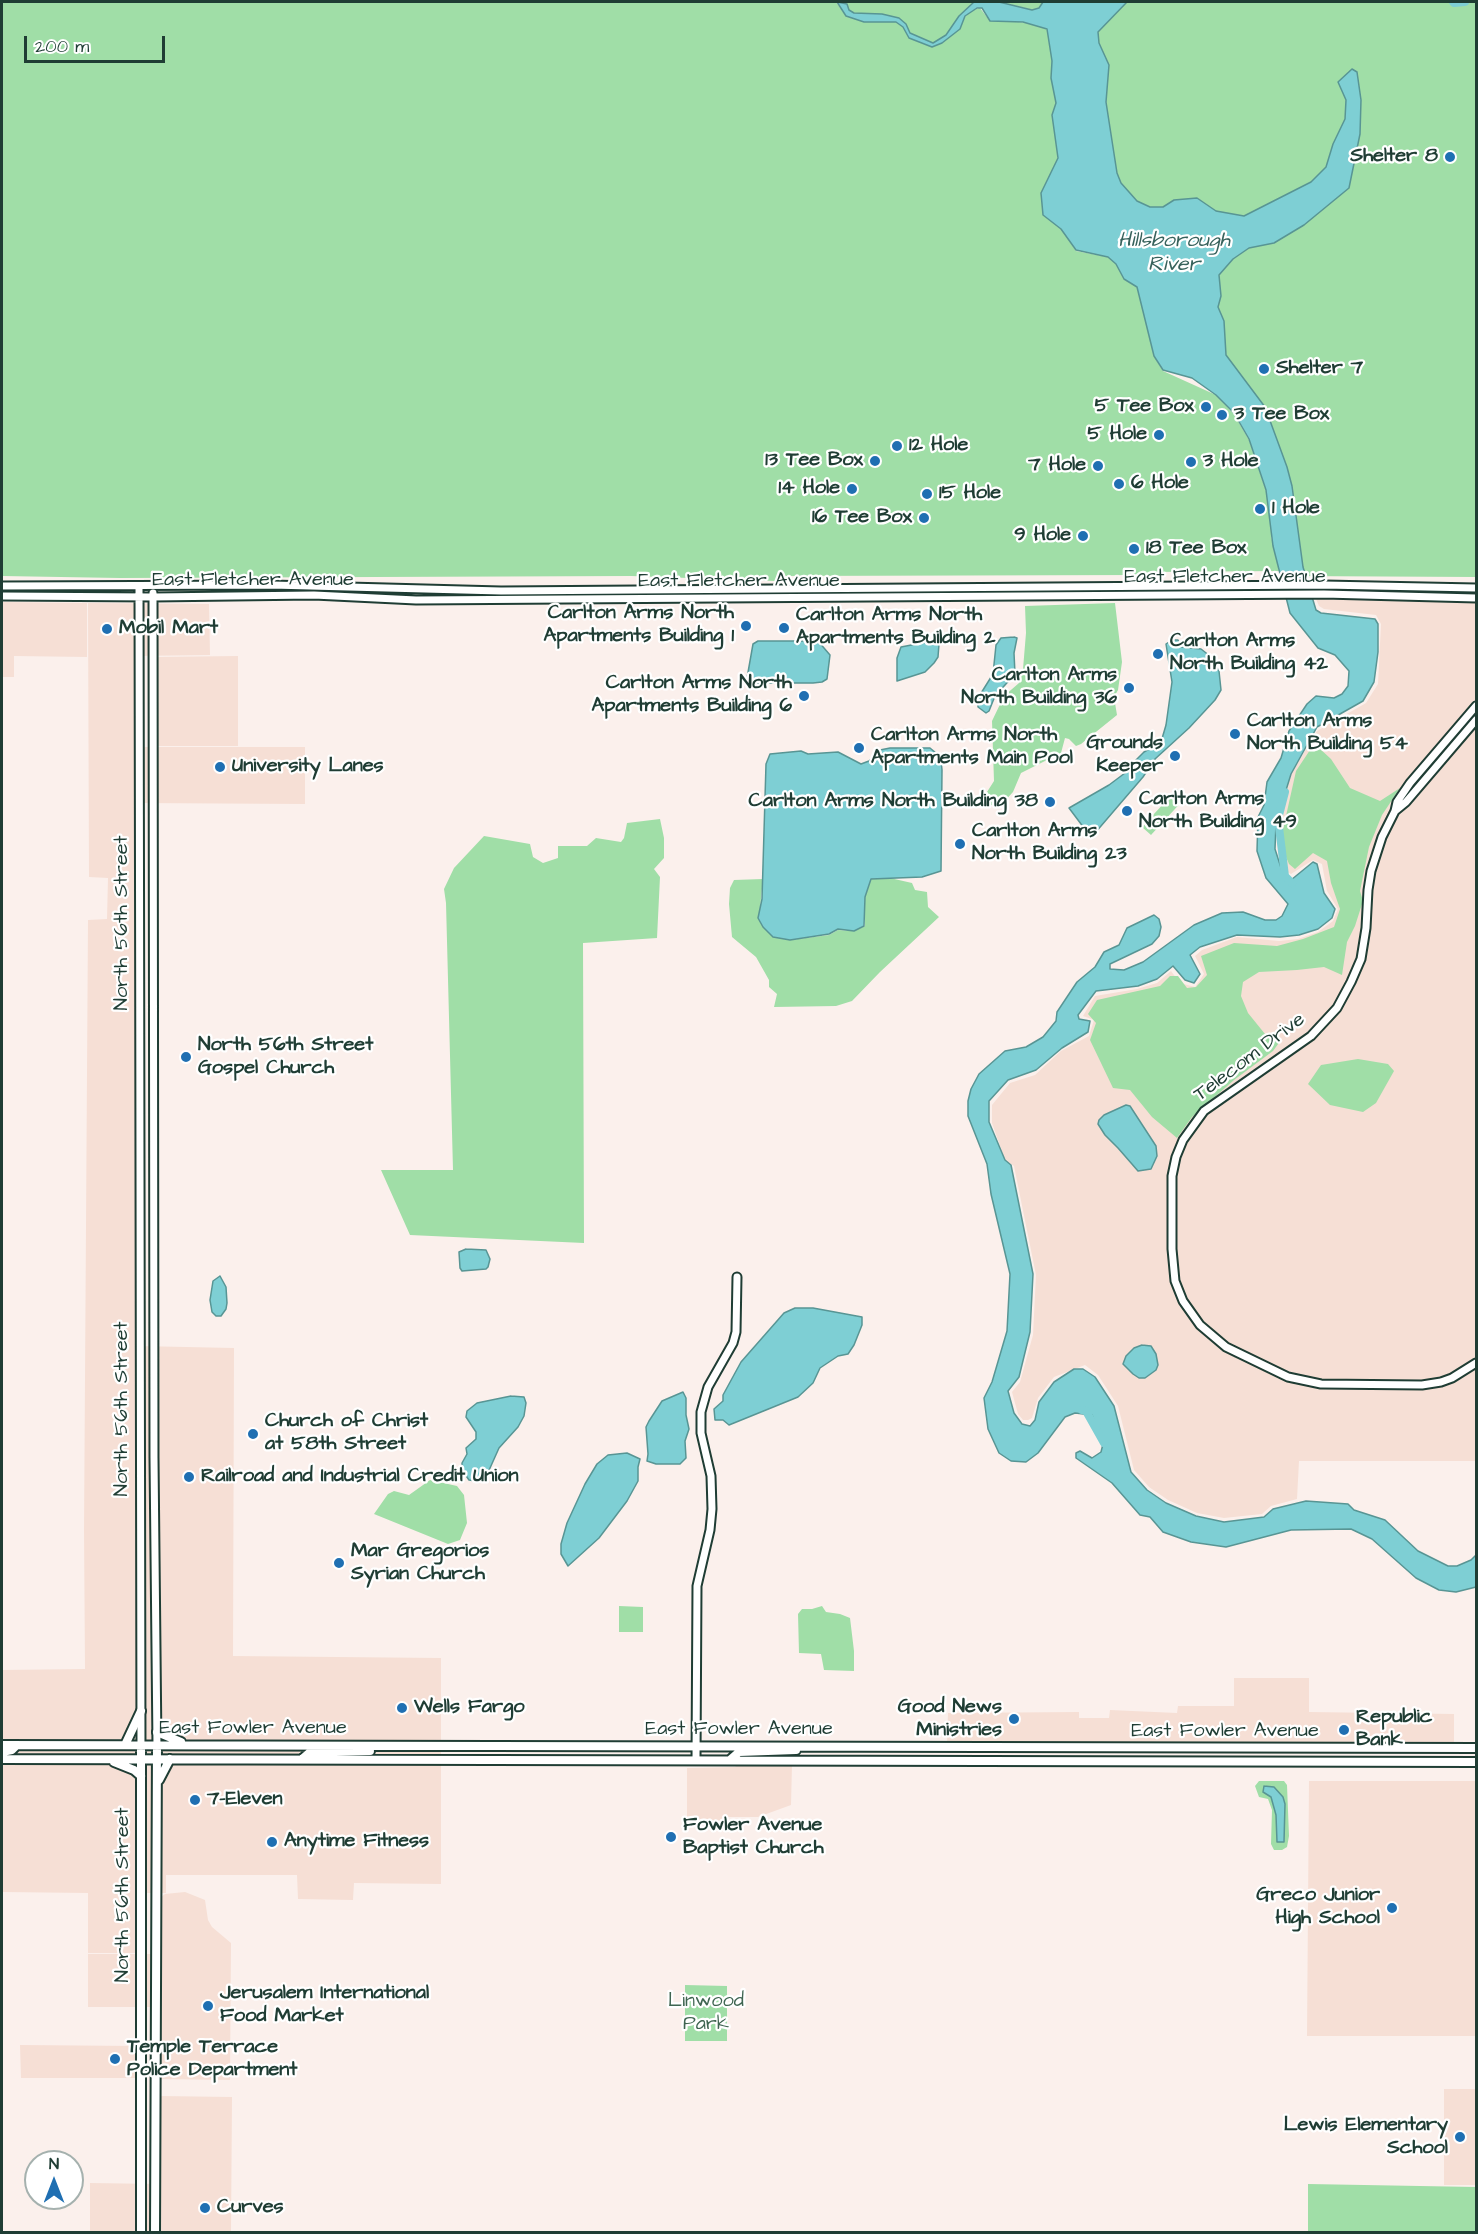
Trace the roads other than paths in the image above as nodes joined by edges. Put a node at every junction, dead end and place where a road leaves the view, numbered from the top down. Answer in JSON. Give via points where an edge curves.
{"nodes":[{"id":1,"x":2,"y":586,"type":"edge"},
{"id":2,"x":140,"y":586,"type":"junction"},
{"id":3,"x":153,"y":586,"type":"junction"},
{"id":4,"x":1476,"y":588,"type":"edge"},
{"id":5,"x":2,"y":596,"type":"edge"},
{"id":6,"x":138,"y":597,"type":"junction"},
{"id":7,"x":153,"y":597,"type":"junction"},
{"id":8,"x":1476,"y":598,"type":"edge"},
{"id":9,"x":1476,"y":706,"type":"edge"},
{"id":10,"x":1476,"y":720,"type":"edge"},
{"id":11,"x":139,"y":789,"type":"junction"},
{"id":12,"x":153,"y":789,"type":"junction"},
{"id":13,"x":140,"y":809,"type":"junction"},
{"id":14,"x":1395,"y":811,"type":"junction"},
{"id":15,"x":153,"y":841,"type":"junction"},
{"id":16,"x":736,"y":1277,"type":"dead end"},
{"id":17,"x":1476,"y":1363,"type":"edge"},
{"id":18,"x":141,"y":1711,"type":"junction"},
{"id":19,"x":157,"y":1732,"type":"junction"},
{"id":20,"x":2,"y":1745,"type":"edge"},
{"id":21,"x":17,"y":1745,"type":"junction"},
{"id":22,"x":191,"y":1745,"type":"junction"},
{"id":23,"x":125,"y":1746,"type":"junction"},
{"id":24,"x":141,"y":1746,"type":"junction"},
{"id":25,"x":157,"y":1746,"type":"junction"},
{"id":26,"x":376,"y":1746,"type":"junction"},
{"id":27,"x":696,"y":1746,"type":"junction"},
{"id":28,"x":833,"y":1746,"type":"junction"},
{"id":29,"x":1476,"y":1748,"type":"edge"},
{"id":30,"x":2,"y":1752,"type":"edge"},
{"id":31,"x":2,"y":1759,"type":"edge"},
{"id":32,"x":106,"y":1759,"type":"junction"},
{"id":33,"x":141,"y":1759,"type":"junction"},
{"id":34,"x":158,"y":1759,"type":"junction"},
{"id":35,"x":170,"y":1759,"type":"junction"},
{"id":36,"x":302,"y":1759,"type":"junction"},
{"id":37,"x":696,"y":1759,"type":"junction"},
{"id":38,"x":731,"y":1759,"type":"junction"},
{"id":39,"x":1476,"y":1762,"type":"edge"},
{"id":40,"x":141,"y":1776,"type":"junction"},
{"id":41,"x":158,"y":1785,"type":"junction"},
{"id":42,"x":141,"y":2191,"type":"junction"},
{"id":43,"x":154,"y":2191,"type":"junction"},
{"id":44,"x":141,"y":2232,"type":"edge"},
{"id":45,"x":155,"y":2232,"type":"edge"}],
"edges":[{"from":1,"to":2,"type":"main road","name":"East Fletcher Avenue"},
{"from":2,"to":3,"type":"main road","name":"East Fletcher Avenue"},
{"from":2,"to":6,"type":"main road","name":"North 56th Street"},
{"from":3,"to":4,"type":"main road","name":"East Fletcher Avenue","via":[[501,591],[1270,585]]},
{"from":3,"to":7,"type":"main road","name":"North 56th Street"},
{"from":5,"to":6,"type":"main road","name":"East Fletcher Avenue"},
{"from":6,"to":7,"type":"main road","name":"East Fletcher Avenue"},
{"from":6,"to":11,"type":"main road","name":"North 56th Street"},
{"from":7,"to":8,"type":"main road","name":"East Fletcher Avenue","via":[[314,595],[416,600],[1324,594]]},
{"from":7,"to":12,"type":"main road","name":"North 56th Street"},
{"from":9,"to":14,"type":"main road","name":"Telecom Drive","via":[[1410,783]]},
{"from":10,"to":14,"type":"main road","name":"Telecom Drive"},
{"from":11,"to":12,"type":"main road"},
{"from":11,"to":13,"type":"main road","name":"North 56th Street"},
{"from":12,"to":15,"type":"main road","name":"North 56th Street"},
{"from":13,"to":15,"type":"main road","via":[[142,836]]},
{"from":13,"to":18,"type":"main road","name":"North 56th Street"},
{"from":14,"to":17,"type":"main road","name":"Telecom Drive","via":[[1376,854],[1368,890],[1363,950],[1337,1008],[1311,1036],[1204,1111],[1184,1140],[1172,1176],[1172,1264],[1183,1302],[1208,1334],[1288,1377],[1321,1384],[1422,1385],[1452,1378]]},
{"from":15,"to":19,"type":"main road","name":"North 56th Street"},
{"from":16,"to":27,"type":"main road","via":[[736,1332],[708,1387],[701,1412],[712,1509],[697,1586]]},
{"from":18,"to":23,"type":"main road"},
{"from":18,"to":24,"type":"main road","name":"North 56th Street"},
{"from":19,"to":22,"type":"main road"},
{"from":19,"to":25,"type":"main road","name":"North 56th Street"},
{"from":20,"to":21,"type":"main road","name":"East Fowler Avenue"},
{"from":21,"to":23,"type":"main road","name":"East Fowler Avenue"},
{"from":21,"to":30,"type":"main road"},
{"from":22,"to":25,"type":"main road","name":"East Fowler Avenue"},
{"from":22,"to":26,"type":"main road","name":"East Fowler Avenue"},
{"from":23,"to":24,"type":"main road","name":"East Fowler Avenue"},
{"from":24,"to":25,"type":"main road","name":"East Fowler Avenue"},
{"from":24,"to":33,"type":"main road","name":"North 56th Street"},
{"from":25,"to":34,"type":"main road","name":"North 56th Street"},
{"from":26,"to":27,"type":"main road","name":"East Fowler Avenue"},
{"from":26,"to":36,"type":"main road","via":[[372,1751],[309,1753]]},
{"from":27,"to":28,"type":"main road","name":"East Fowler Avenue"},
{"from":27,"to":37,"type":"main road"},
{"from":28,"to":29,"type":"main road","name":"East Fowler Avenue"},
{"from":28,"to":38,"type":"main road","via":[[739,1752]]},
{"from":31,"to":32,"type":"main road","name":"East Fowler Avenue"},
{"from":32,"to":33,"type":"main road","name":"East Fowler Avenue"},
{"from":32,"to":40,"type":"main road"},
{"from":33,"to":34,"type":"main road","name":"East Fowler Avenue"},
{"from":33,"to":40,"type":"main road","name":"North 56th Street"},
{"from":34,"to":35,"type":"main road","name":"East Fowler Avenue"},
{"from":34,"to":41,"type":"main road","name":"North 56th Street"},
{"from":35,"to":36,"type":"main road","name":"East Fowler Avenue"},
{"from":35,"to":41,"type":"main road"},
{"from":36,"to":37,"type":"main road","name":"East Fowler Avenue"},
{"from":37,"to":38,"type":"main road","name":"East Fowler Avenue"},
{"from":38,"to":39,"type":"main road","name":"East Fowler Avenue"},
{"from":40,"to":42,"type":"main road","name":"North 56th Street"},
{"from":41,"to":43,"type":"main road","name":"North 56th Street"},
{"from":42,"to":43,"type":"main road"},
{"from":42,"to":44,"type":"main road","name":"North 56th Street"},
{"from":43,"to":45,"type":"main road","name":"North 56th Street"}]}
